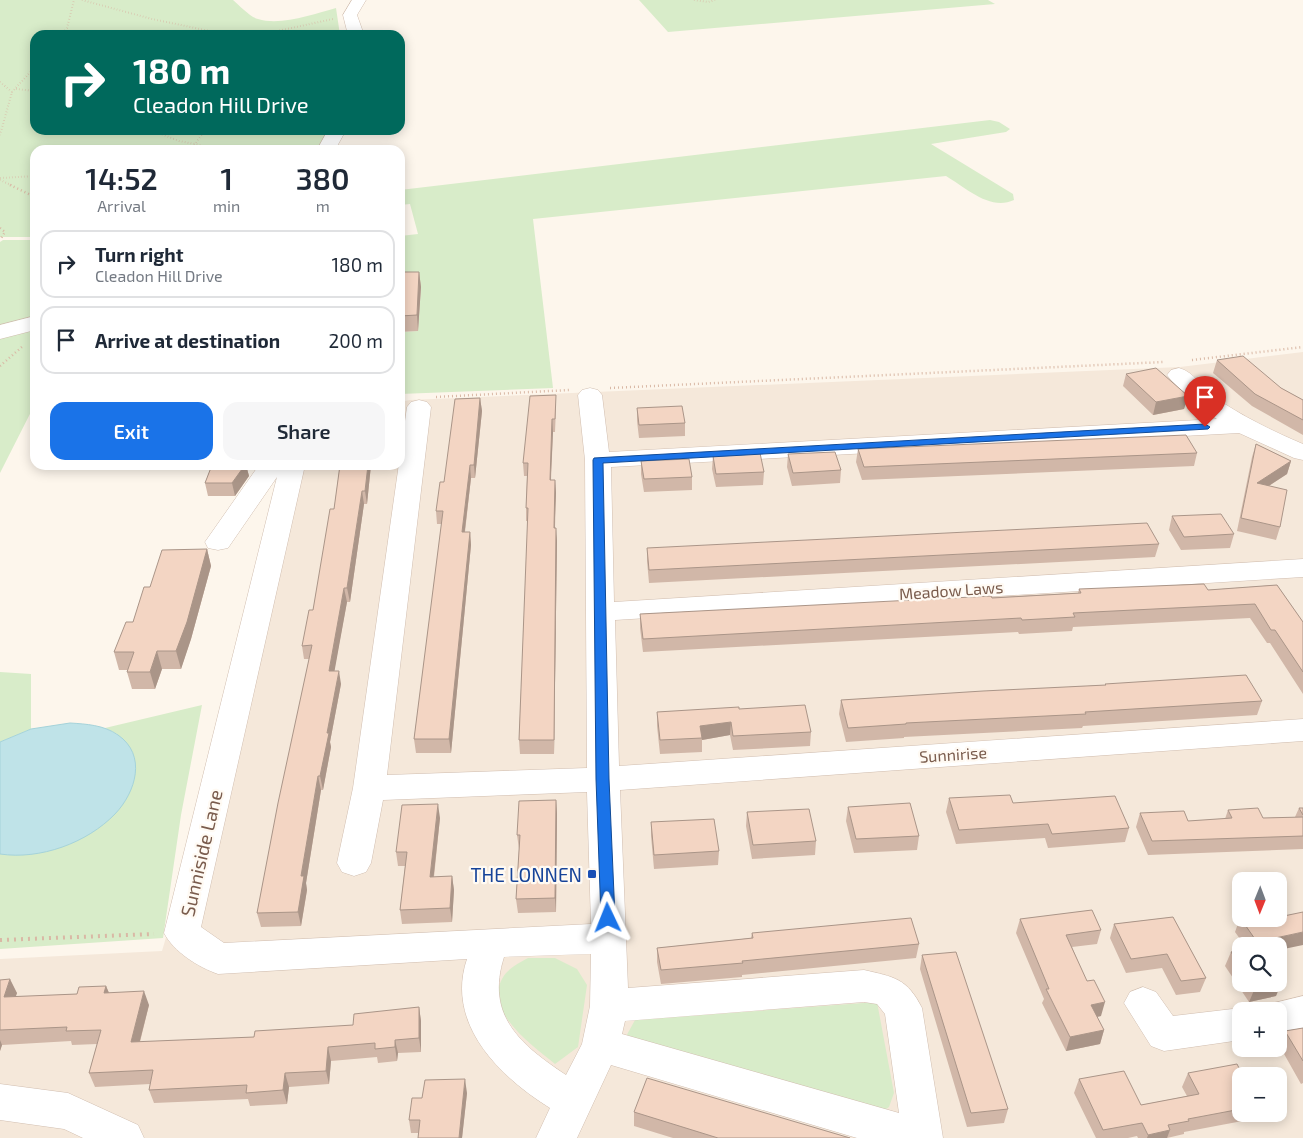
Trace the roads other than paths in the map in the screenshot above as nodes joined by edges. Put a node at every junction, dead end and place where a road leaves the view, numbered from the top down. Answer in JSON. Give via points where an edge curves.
{"nodes":[{"id":1,"x":359,"y":0,"type":"edge"},
{"id":2,"x":354,"y":30,"type":"edge"},
{"id":3,"x":0,"y":332,"type":"edge"},
{"id":4,"x":30,"y":332,"type":"edge"},
{"id":5,"x":1178,"y":366,"type":"road end"},
{"id":6,"x":590,"y":391,"type":"road end"},
{"id":7,"x":427,"y":402,"type":"road end"},
{"id":8,"x":1244,"y":425,"type":"junction"},
{"id":9,"x":1303,"y":453,"type":"edge"},
{"id":10,"x":598,"y":460,"type":"junction"},
{"id":11,"x":268,"y":470,"type":"edge"},
{"id":12,"x":291,"y":470,"type":"edge"},
{"id":13,"x":218,"y":542,"type":"dead end"},
{"id":14,"x":1303,"y":568,"type":"edge"},
{"id":15,"x":600,"y":612,"type":"junction"},
{"id":16,"x":1303,"y":730,"type":"edge"},
{"id":17,"x":603,"y":779,"type":"junction"},
{"id":18,"x":369,"y":788,"type":"junction"},
{"id":19,"x":354,"y":863,"type":"dead end"},
{"id":20,"x":609,"y":938,"type":"junction"},
{"id":21,"x":491,"y":943,"type":"junction"},
{"id":22,"x":1143,"y":1003,"type":"dead end"},
{"id":23,"x":609,"y":1006,"type":"junction"},
{"id":24,"x":1303,"y":1012,"type":"edge"},
{"id":25,"x":1287,"y":1015,"type":"edge"},
{"id":26,"x":1232,"y":1025,"type":"edge"},
{"id":27,"x":601,"y":1045,"type":"junction"},
{"id":28,"x":0,"y":1102,"type":"edge"},
{"id":29,"x":575,"y":1102,"type":"junction"},
{"id":30,"x":124,"y":1138,"type":"edge"},
{"id":31,"x":556,"y":1138,"type":"edge"},
{"id":32,"x":921,"y":1138,"type":"edge"}],
"edges":[{"from":1,"to":2,"type":"street","via":[[350,15]]},
{"from":3,"to":4,"type":"street"},
{"from":5,"to":8,"type":"street","via":[[1204,401]]},
{"from":6,"to":10,"type":"street"},
{"from":7,"to":18,"type":"street"},
{"from":8,"to":9,"type":"street"},
{"from":8,"to":10,"type":"street"},
{"from":10,"to":15,"type":"street"},
{"from":11,"to":13,"type":"street"},
{"from":12,"to":21,"type":"street","name":"Sunniside Lane","via":[[182,933],[218,959]]},
{"from":14,"to":15,"type":"street","name":"Meadow Laws"},
{"from":15,"to":17,"type":"street"},
{"from":16,"to":17,"type":"street","name":"Sunnirise"},
{"from":17,"to":18,"type":"street","name":"Sunnirise"},
{"from":17,"to":20,"type":"street"},
{"from":18,"to":19,"type":"street"},
{"from":20,"to":21,"type":"street","name":"Sunniside Lane"},
{"from":20,"to":23,"type":"street"},
{"from":21,"to":29,"type":"street","via":[[481,968],[480,1001],[486,1021],[514,1058]]},
{"from":22,"to":26,"type":"street","via":[[1164,1034]]},
{"from":23,"to":27,"type":"street"},
{"from":23,"to":32,"type":"street","via":[[864,986],[888,992],[903,1008]]},
{"from":24,"to":25,"type":"street"},
{"from":27,"to":29,"type":"street"},
{"from":27,"to":32,"type":"street"},
{"from":28,"to":30,"type":"street","via":[[68,1112]]},
{"from":29,"to":31,"type":"street"}]}
